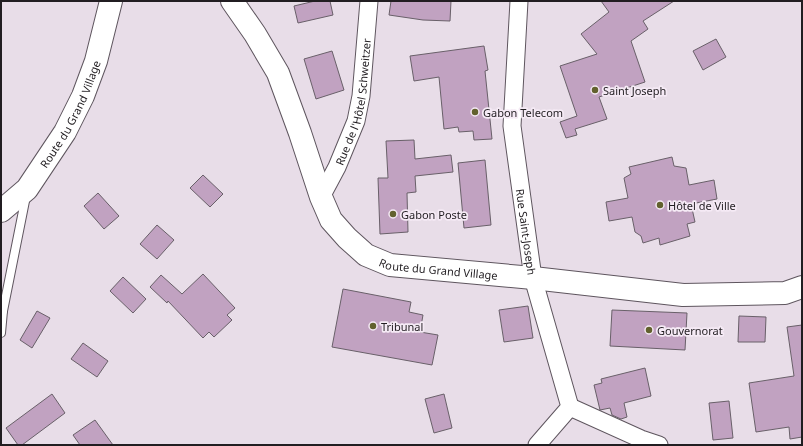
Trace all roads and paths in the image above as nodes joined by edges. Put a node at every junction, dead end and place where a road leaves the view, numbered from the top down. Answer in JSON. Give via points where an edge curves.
{"nodes":[{"id":1,"x":111,"y":1,"type":"edge"},
{"id":2,"x":232,"y":1,"type":"edge"},
{"id":3,"x":369,"y":1,"type":"edge"},
{"id":4,"x":520,"y":1,"type":"edge"},
{"id":5,"x":27,"y":190,"type":"junction"},
{"id":6,"x":321,"y":197,"type":"junction"},
{"id":7,"x":1,"y":211,"type":"edge"},
{"id":8,"x":533,"y":278,"type":"junction"},
{"id":9,"x":802,"y":287,"type":"edge"},
{"id":10,"x":2,"y":310,"type":"edge"},
{"id":11,"x":1,"y":333,"type":"edge"},
{"id":12,"x":570,"y":407,"type":"junction"},
{"id":13,"x":537,"y":445,"type":"edge"},
{"id":14,"x":659,"y":445,"type":"edge"}],
"edges":[{"from":1,"to":5,"type":"street","name":"Route du Grand Village","via":[[96,61],[83,96],[65,132]]},
{"from":2,"to":6,"type":"street","name":"Route du Grand Village","via":[[278,73]]},
{"from":3,"to":6,"type":"street","name":"Rue de l'Hôtel Schweitzer","via":[[361,96],[356,121]]},
{"from":4,"to":8,"type":"street","name":"Rue Saint-Joseph","via":[[512,126]]},
{"from":5,"to":7,"type":"street","name":"Route du Grand Village"},
{"from":5,"to":10,"type":"lane"},
{"from":6,"to":8,"type":"street","name":"Route du Grand Village","via":[[331,220],[347,238],[366,255],[390,265]]},
{"from":8,"to":9,"type":"street","name":"Route du Grand Village","via":[[682,295],[785,293]]},
{"from":8,"to":12,"type":"street","name":"Rue Saint-Joseph"},
{"from":10,"to":11,"type":"lane"},
{"from":12,"to":13,"type":"street"},
{"from":12,"to":14,"type":"street","via":[[641,440]]}]}
